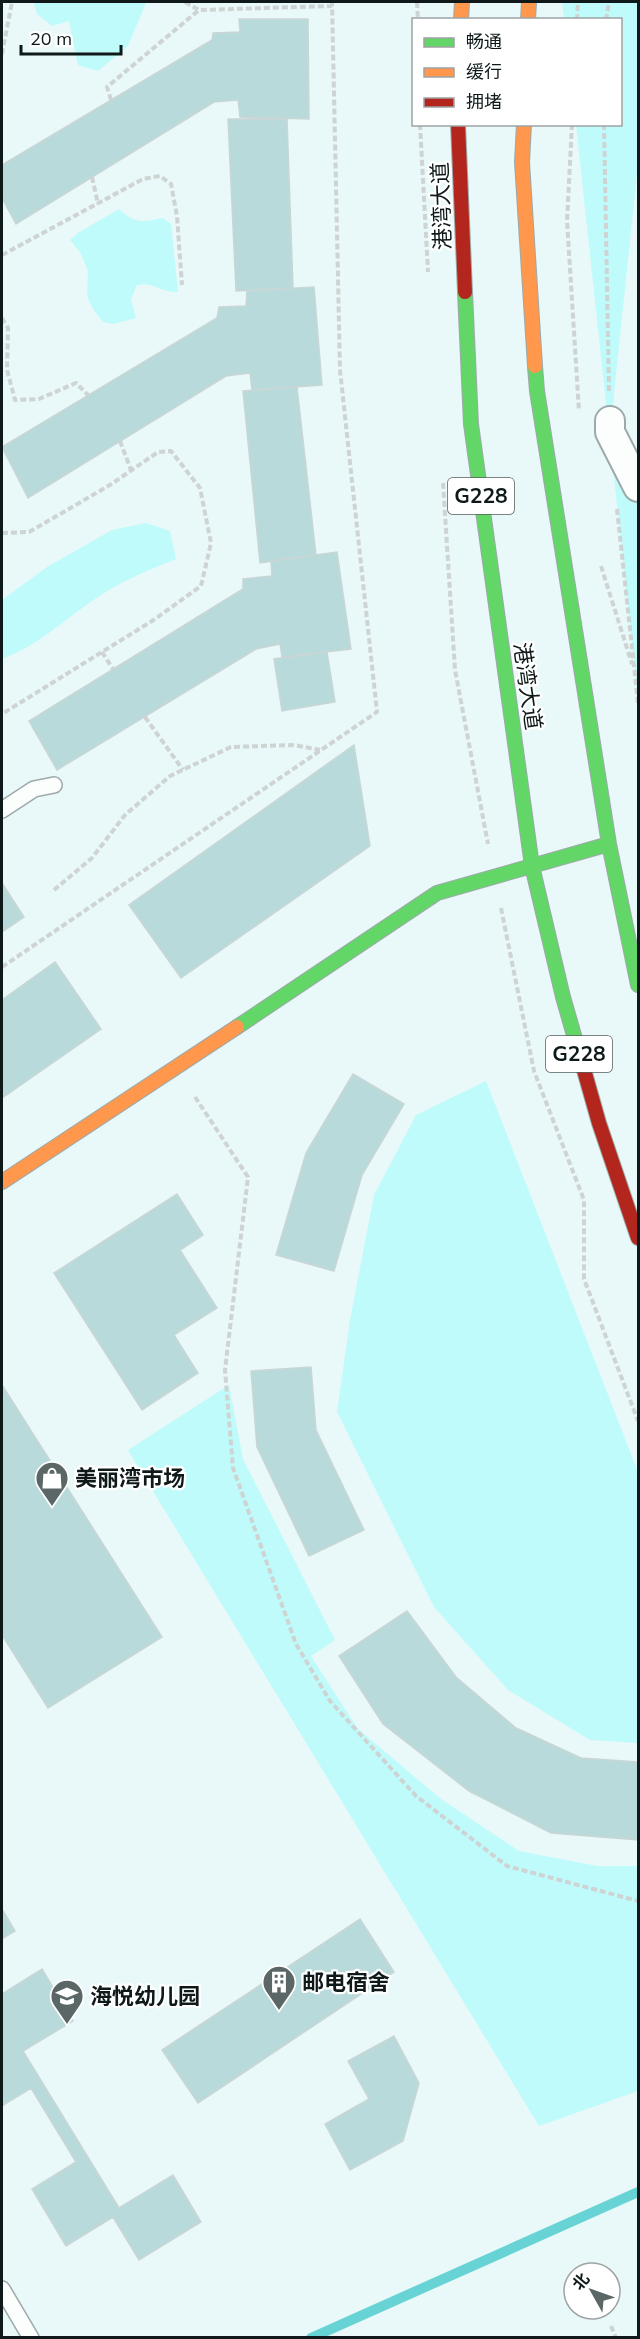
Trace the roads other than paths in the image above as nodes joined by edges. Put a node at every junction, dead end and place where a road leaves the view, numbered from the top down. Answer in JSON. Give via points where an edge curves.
{"nodes":[{"id":1,"x":462,"y":2,"type":"edge"},
{"id":2,"x":529,"y":2,"type":"edge"},
{"id":3,"x":461,"y":18,"type":"edge"},
{"id":4,"x":528,"y":18,"type":"edge"},
{"id":5,"x":458,"y":126,"type":"edge"},
{"id":6,"x":524,"y":126,"type":"edge"},
{"id":7,"x":610,"y":421,"type":"dead end"},
{"id":8,"x":639,"y":487,"type":"edge"},
{"id":9,"x":54,"y":785,"type":"dead end"},
{"id":10,"x":2,"y":810,"type":"edge"},
{"id":11,"x":609,"y":844,"type":"junction"},
{"id":12,"x":532,"y":866,"type":"junction"},
{"id":13,"x":639,"y":985,"type":"edge"},
{"id":14,"x":2,"y":1182,"type":"edge"},
{"id":15,"x":639,"y":1238,"type":"edge"},
{"id":16,"x":2,"y":2289,"type":"edge"},
{"id":17,"x":31,"y":2337,"type":"edge"}],
"edges":[{"from":1,"to":3,"type":"main road"},
{"from":2,"to":4,"type":"main road"},
{"from":5,"to":12,"type":"main road","name":"港湾大道","number":"G228","via":[[471,424]]},
{"from":6,"to":11,"type":"main road","via":[[522,162],[537,391]]},
{"from":7,"to":8,"type":"street","via":[[610,432]]},
{"from":9,"to":10,"type":"lane","via":[[34,789]]},
{"from":11,"to":12,"type":"main road"},
{"from":11,"to":13,"type":"main road"},
{"from":12,"to":14,"type":"main road","via":[[437,893]]},
{"from":12,"to":15,"type":"main road","name":"港湾大道","number":"G228","via":[[563,997]]},
{"from":16,"to":17,"type":"lane"}]}
